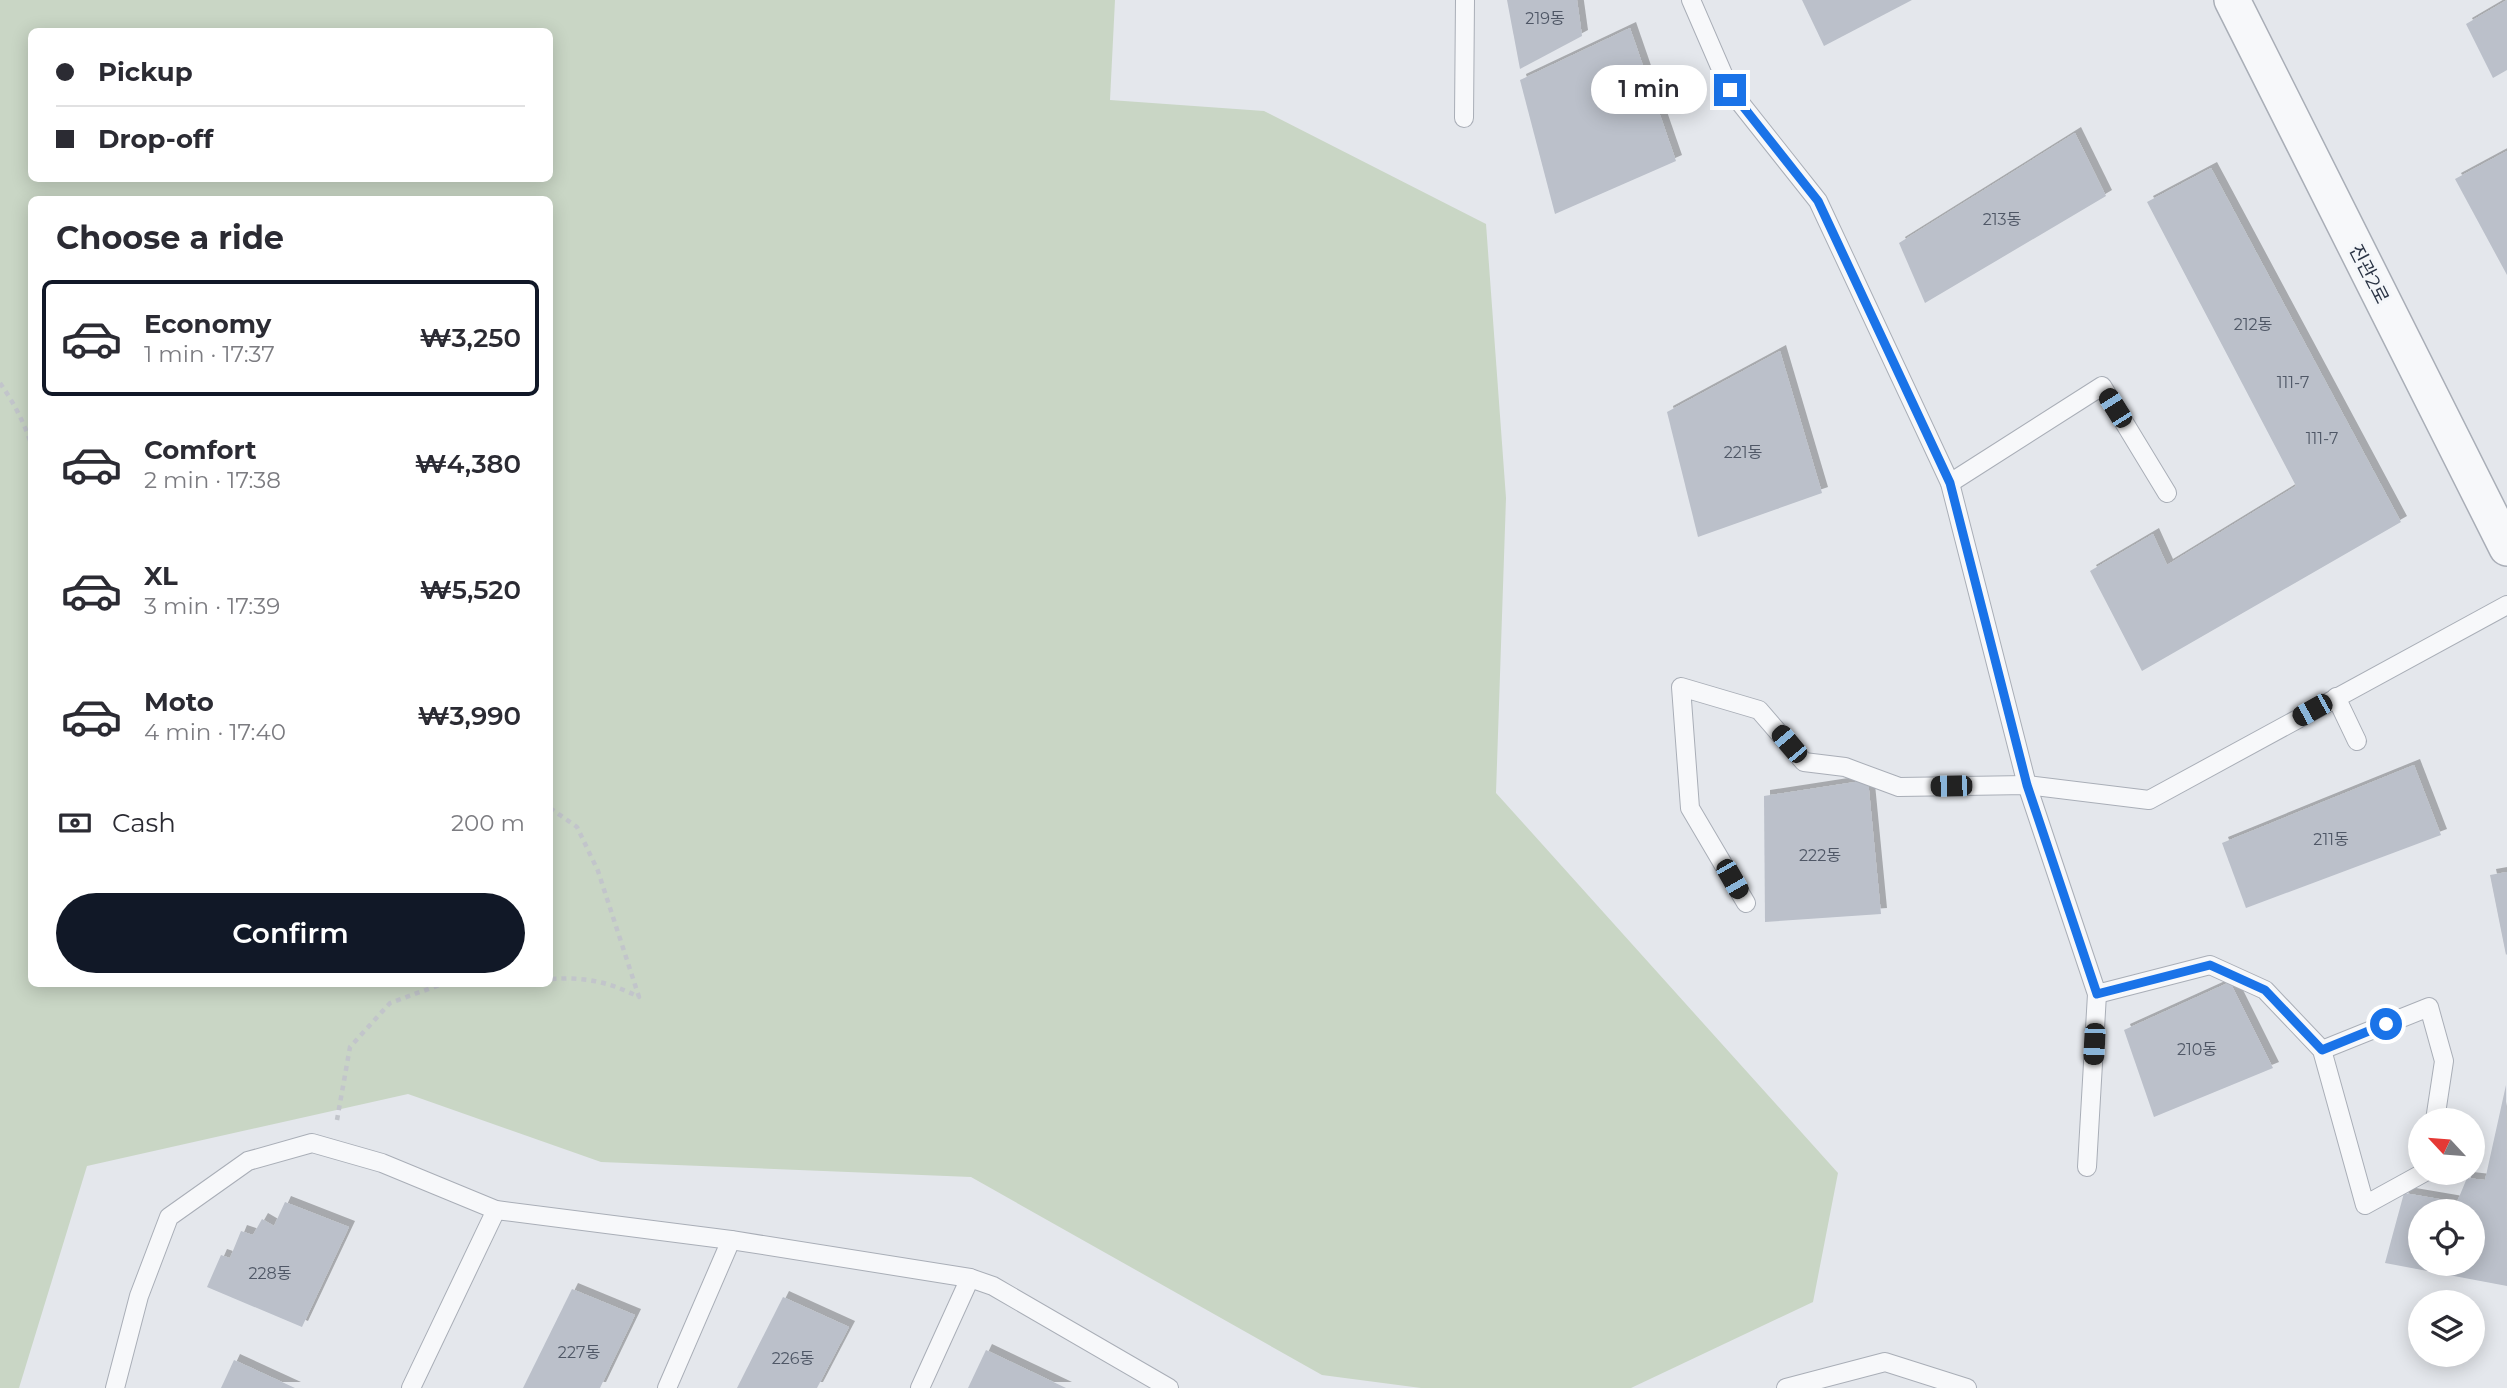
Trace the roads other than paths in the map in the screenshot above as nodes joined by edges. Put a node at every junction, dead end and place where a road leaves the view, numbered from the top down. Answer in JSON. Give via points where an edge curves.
{"nodes":[{"id":1,"x":1465,"y":0,"type":"edge"},
{"id":2,"x":1691,"y":0,"type":"edge"},
{"id":3,"x":2232,"y":0,"type":"edge"},
{"id":4,"x":1464,"y":118,"type":"dead end"},
{"id":5,"x":1950,"y":483,"type":"junction"},
{"id":6,"x":2167,"y":493,"type":"dead end"},
{"id":7,"x":2507,"y":548,"type":"edge"},
{"id":8,"x":2507,"y":605,"type":"edge"},
{"id":9,"x":2336,"y":697,"type":"junction"},
{"id":10,"x":2357,"y":741,"type":"dead end"},
{"id":11,"x":2027,"y":785,"type":"junction"},
{"id":12,"x":1746,"y":903,"type":"dead end"},
{"id":13,"x":2097,"y":994,"type":"junction"},
{"id":14,"x":2322,"y":1050,"type":"junction"},
{"id":15,"x":2437,"y":1108,"type":"edge"},
{"id":16,"x":2087,"y":1167,"type":"dead end"},
{"id":17,"x":2408,"y":1181,"type":"edge"},
{"id":18,"x":496,"y":1210,"type":"junction"},
{"id":19,"x":731,"y":1240,"type":"junction"},
{"id":20,"x":970,"y":1278,"type":"junction"},
{"id":21,"x":115,"y":1388,"type":"edge"},
{"id":22,"x":411,"y":1388,"type":"edge"},
{"id":23,"x":667,"y":1388,"type":"edge"},
{"id":24,"x":920,"y":1388,"type":"edge"},
{"id":25,"x":1169,"y":1388,"type":"edge"},
{"id":26,"x":1786,"y":1388,"type":"edge"},
{"id":27,"x":1967,"y":1388,"type":"edge"}],
"edges":[{"from":1,"to":4,"type":"lane"},
{"from":2,"to":5,"type":"lane","via":[[1730,90],[1818,201]]},
{"from":3,"to":7,"type":"street","name":"진관2로"},
{"from":5,"to":6,"type":"lane","via":[[2102,386]]},
{"from":5,"to":11,"type":"lane"},
{"from":8,"to":9,"type":"lane"},
{"from":9,"to":10,"type":"lane"},
{"from":9,"to":11,"type":"lane","via":[[2149,800]]},
{"from":11,"to":12,"type":"lane","via":[[1899,787],[1845,767],[1804,762],[1759,709],[1681,687],[1690,808]]},
{"from":11,"to":13,"type":"lane"},
{"from":13,"to":14,"type":"lane","via":[[2210,965],[2265,990]]},
{"from":13,"to":16,"type":"lane"},
{"from":14,"to":15,"type":"lane","via":[[2429,1007],[2444,1061]]},
{"from":14,"to":17,"type":"lane","via":[[2365,1205]]},
{"from":18,"to":19,"type":"lane"},
{"from":18,"to":21,"type":"lane","via":[[382,1163],[312,1143],[248,1161],[169,1217],[139,1296]]},
{"from":18,"to":22,"type":"lane"},
{"from":19,"to":20,"type":"lane"},
{"from":19,"to":23,"type":"lane"},
{"from":20,"to":24,"type":"lane"},
{"from":20,"to":25,"type":"lane","via":[[993,1286]]},
{"from":26,"to":27,"type":"lane","via":[[1885,1362]]}]}
